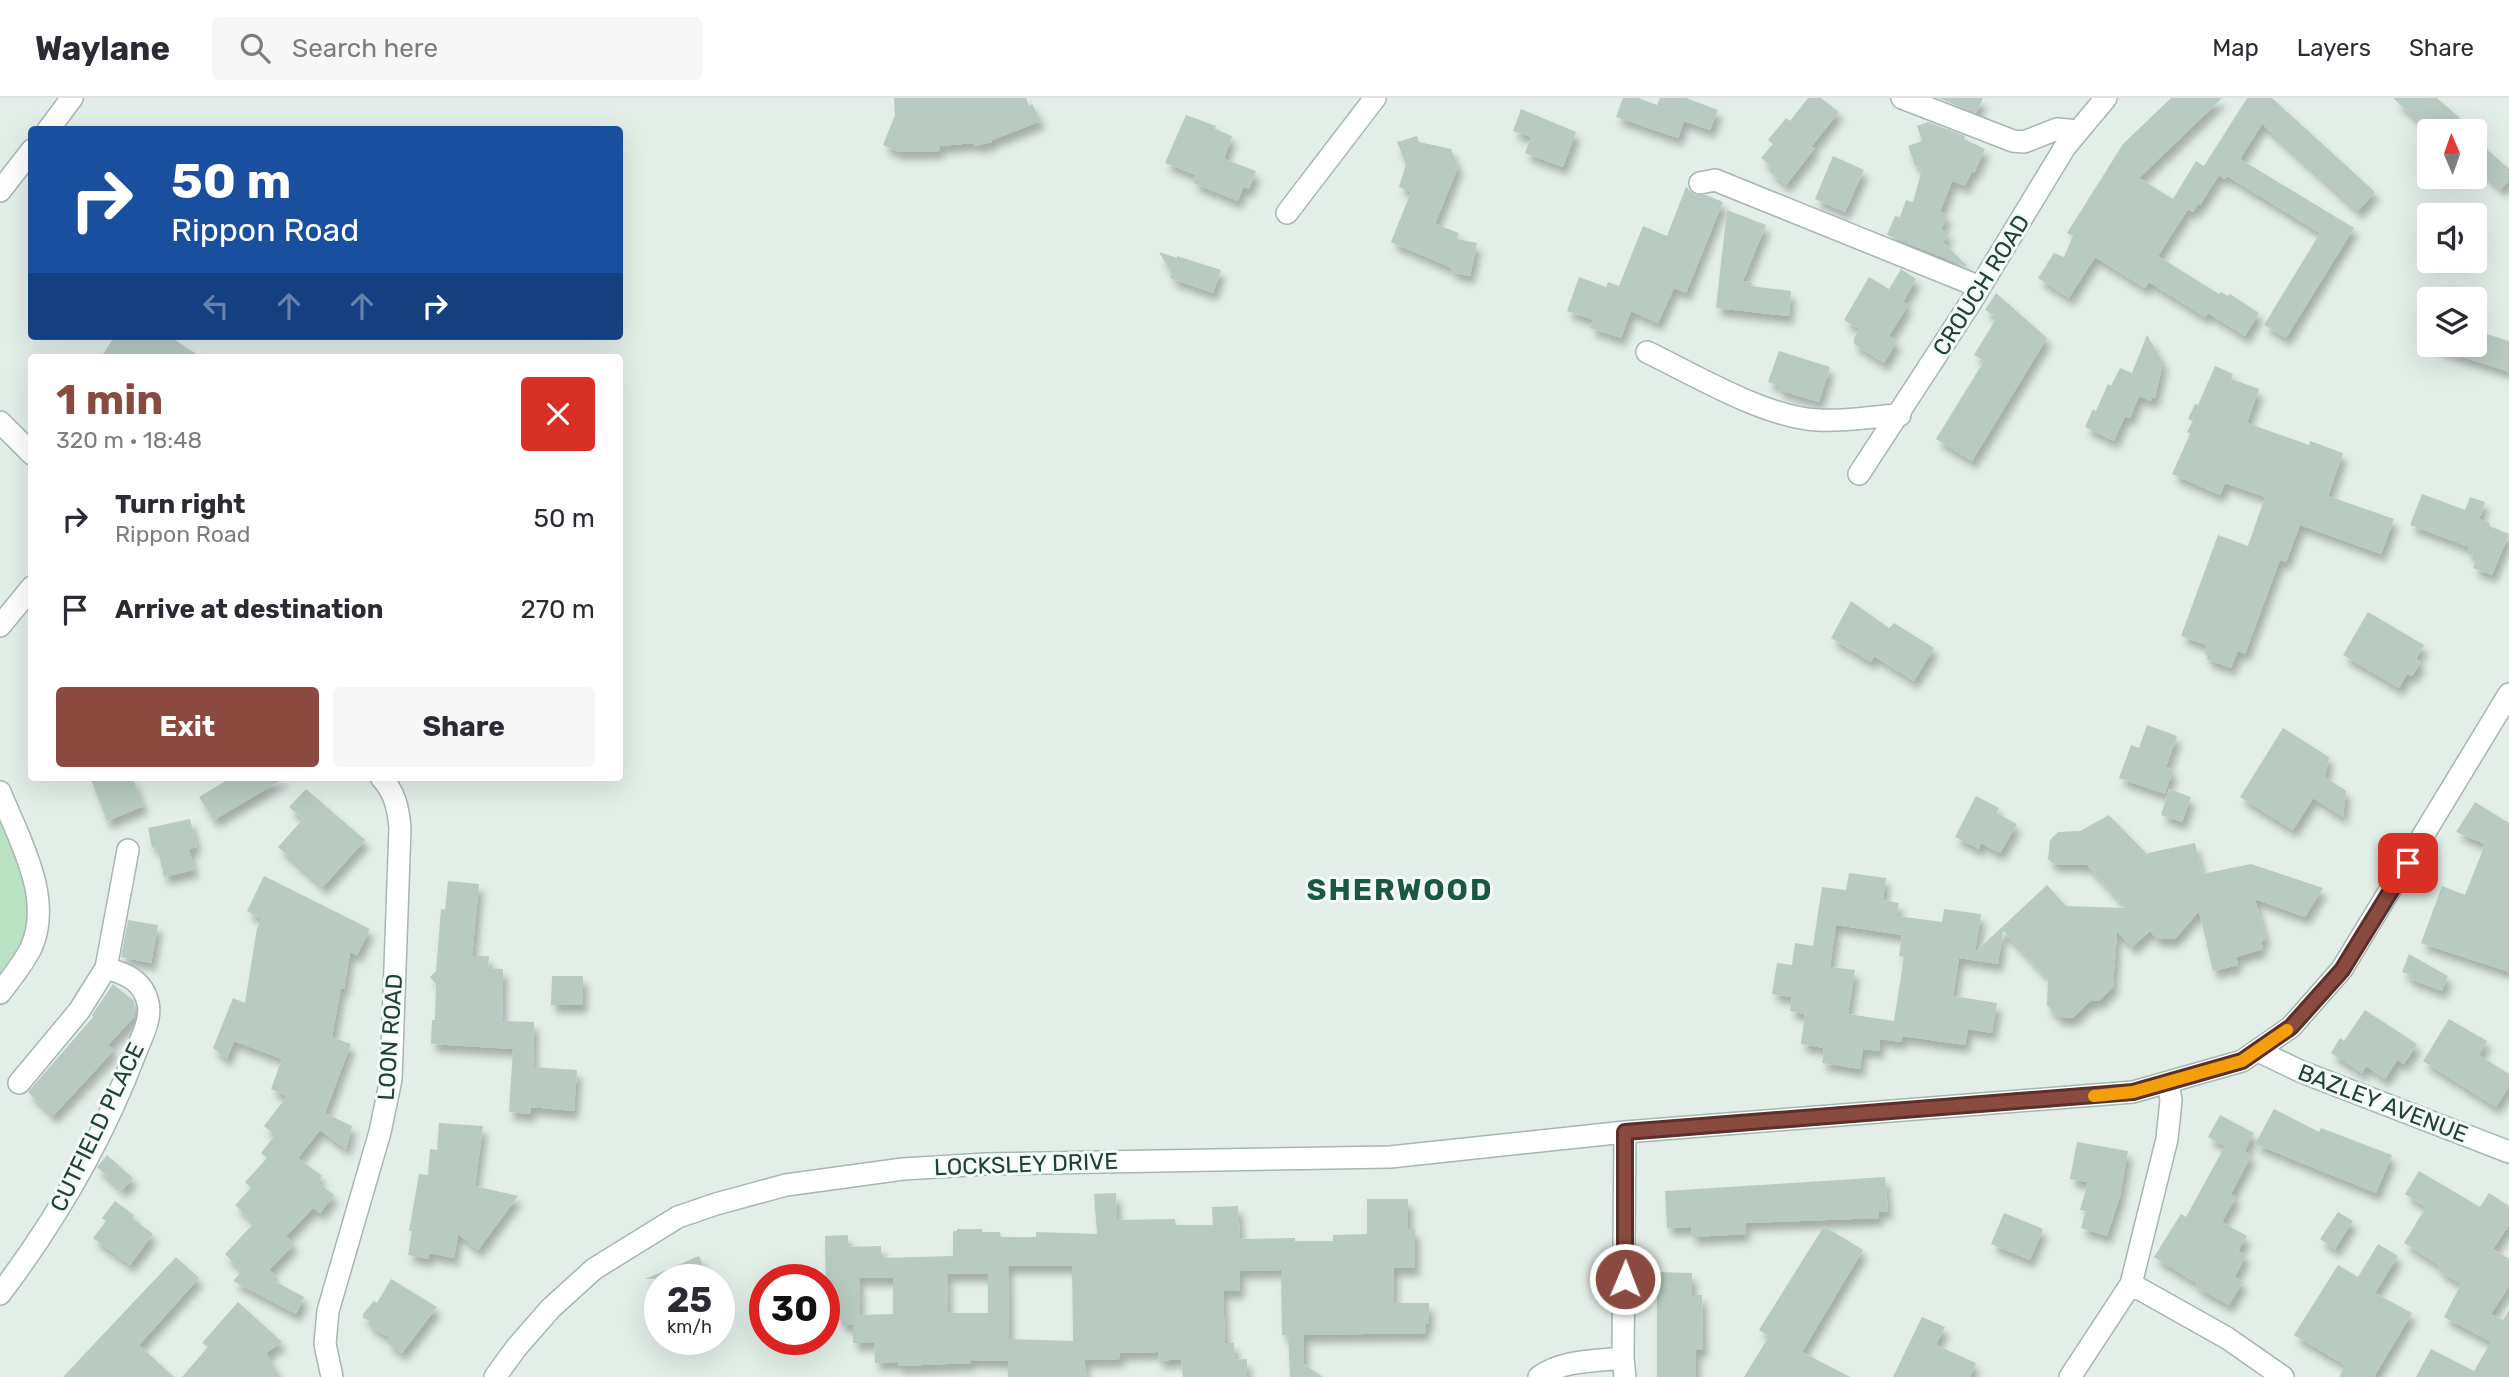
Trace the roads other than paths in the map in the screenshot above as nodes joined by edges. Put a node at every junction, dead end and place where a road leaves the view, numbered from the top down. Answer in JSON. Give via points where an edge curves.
{"nodes":[{"id":1,"x":72,"y":98,"type":"edge"},
{"id":2,"x":1375,"y":98,"type":"edge"},
{"id":3,"x":1902,"y":98,"type":"edge"},
{"id":4,"x":2106,"y":98,"type":"edge"},
{"id":5,"x":51,"y":126,"type":"edge"},
{"id":6,"x":2078,"y":131,"type":"junction"},
{"id":7,"x":28,"y":155,"type":"edge"},
{"id":8,"x":1700,"y":183,"type":"dead end"},
{"id":9,"x":0,"y":191,"type":"edge"},
{"id":10,"x":1287,"y":213,"type":"dead end"},
{"id":11,"x":1980,"y":288,"type":"junction"},
{"id":12,"x":1647,"y":352,"type":"dead end"},
{"id":13,"x":1900,"y":415,"type":"junction"},
{"id":14,"x":0,"y":422,"type":"edge"},
{"id":15,"x":28,"y":450,"type":"edge"},
{"id":16,"x":1859,"y":474,"type":"dead end"},
{"id":17,"x":28,"y":592,"type":"edge"},
{"id":18,"x":0,"y":626,"type":"edge"},
{"id":19,"x":2509,"y":694,"type":"edge"},
{"id":20,"x":385,"y":781,"type":"edge"},
{"id":21,"x":0,"y":792,"type":"edge"},
{"id":22,"x":128,"y":850,"type":"dead end"},
{"id":23,"x":106,"y":968,"type":"junction"},
{"id":24,"x":0,"y":993,"type":"edge"},
{"id":25,"x":2258,"y":1051,"type":"junction"},
{"id":26,"x":19,"y":1083,"type":"dead end"},
{"id":27,"x":2168,"y":1083,"type":"junction"},
{"id":28,"x":1625,"y":1132,"type":"junction"},
{"id":29,"x":2509,"y":1152,"type":"edge"},
{"id":30,"x":2131,"y":1284,"type":"junction"},
{"id":31,"x":0,"y":1294,"type":"edge"},
{"id":32,"x":1624,"y":1367,"type":"edge"},
{"id":33,"x":332,"y":1377,"type":"edge"},
{"id":34,"x":495,"y":1377,"type":"edge"},
{"id":35,"x":1539,"y":1377,"type":"edge"},
{"id":36,"x":2070,"y":1377,"type":"edge"},
{"id":37,"x":2283,"y":1377,"type":"edge"}],
"edges":[{"from":1,"to":5,"type":"street"},
{"from":2,"to":10,"type":"street"},
{"from":3,"to":6,"type":"street","via":[[2013,141],[2024,142],[2057,128]]},
{"from":4,"to":6,"type":"street","name":"CROUCH ROAD"},
{"from":6,"to":11,"type":"street","name":"CROUCH ROAD"},
{"from":7,"to":9,"type":"street"},
{"from":8,"to":11,"type":"street","via":[[1715,180]]},
{"from":11,"to":13,"type":"street","name":"CROUCH ROAD"},
{"from":12,"to":13,"type":"street","via":[[1749,401],[1793,416],[1818,420]]},
{"from":13,"to":16,"type":"street","name":"CROUCH ROAD"},
{"from":14,"to":15,"type":"street"},
{"from":17,"to":18,"type":"street"},
{"from":19,"to":25,"type":"street","name":"LOCKSLEY DRIVE","via":[[2342,970],[2291,1027]]},
{"from":20,"to":33,"type":"street","name":"LOON ROAD","via":[[397,803],[400,828],[391,1079],[328,1311],[324,1344]]},
{"from":21,"to":24,"type":"street","via":[[36,884],[37,904],[31,947]]},
{"from":22,"to":23,"type":"street"},
{"from":23,"to":26,"type":"street","via":[[79,1011]]},
{"from":23,"to":31,"type":"street","name":"CUTFIELD PLACE","via":[[129,975],[141,985],[149,1004],[147,1021],[124,1082],[69,1195]]},
{"from":25,"to":27,"type":"street","name":"LOCKSLEY DRIVE","via":[[2242,1061]]},
{"from":25,"to":29,"type":"street","name":"BAZLEY AVENUE"},
{"from":27,"to":28,"type":"street","name":"LOCKSLEY DRIVE","via":[[2133,1092],[2065,1099]]},
{"from":27,"to":30,"type":"street","via":[[2167,1139]]},
{"from":28,"to":32,"type":"street"},
{"from":28,"to":34,"type":"street","name":"LOCKSLEY DRIVE","via":[[1390,1157],[986,1164],[903,1169],[786,1185],[678,1217],[639,1239],[594,1269],[551,1308]]},
{"from":30,"to":36,"type":"street"},
{"from":30,"to":37,"type":"street","via":[[2227,1338]]},
{"from":32,"to":35,"type":"street","via":[[1572,1363]]}]}
